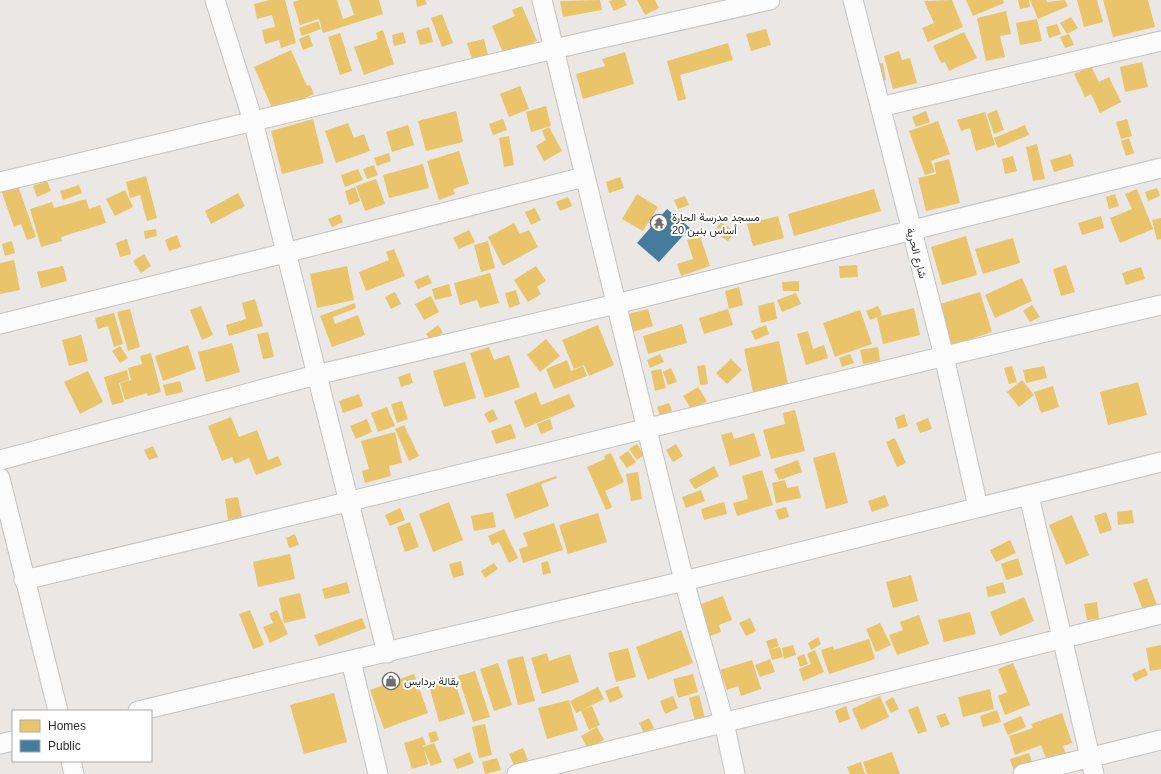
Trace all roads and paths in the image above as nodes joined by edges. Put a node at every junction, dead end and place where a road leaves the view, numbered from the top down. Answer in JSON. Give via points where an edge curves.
{"nodes":[{"id":1,"x":542,"y":0,"type":"edge"},
{"id":2,"x":770,"y":0,"type":"edge"},
{"id":3,"x":853,"y":0,"type":"edge"},
{"id":4,"x":220,"y":1,"type":"edge"},
{"id":5,"x":1161,"y":41,"type":"edge"},
{"id":6,"x":554,"y":49,"type":"junction"},
{"id":7,"x":880,"y":107,"type":"junction"},
{"id":8,"x":253,"y":121,"type":"junction"},
{"id":9,"x":1161,"y":168,"type":"edge"},
{"id":10,"x":584,"y":176,"type":"junction"},
{"id":11,"x":0,"y":182,"type":"edge"},
{"id":12,"x":911,"y":231,"type":"junction"},
{"id":13,"x":285,"y":253,"type":"junction"},
{"id":14,"x":616,"y":304,"type":"junction"},
{"id":15,"x":1161,"y":305,"type":"edge"},
{"id":16,"x":0,"y":324,"type":"edge"},
{"id":17,"x":944,"y":356,"type":"junction"},
{"id":18,"x":316,"y":375,"type":"junction"},
{"id":19,"x":648,"y":430,"type":"junction"},
{"id":20,"x":0,"y":460,"type":"edge"},
{"id":21,"x":1161,"y":462,"type":"edge"},
{"id":22,"x":0,"y":478,"type":"edge"},
{"id":23,"x":1029,"y":496,"type":"junction"},
{"id":24,"x":349,"y":503,"type":"junction"},
{"id":25,"x":978,"y":508,"type":"junction"},
{"id":26,"x":24,"y":580,"type":"junction"},
{"id":27,"x":684,"y":581,"type":"junction"},
{"id":28,"x":1161,"y":614,"type":"edge"},
{"id":29,"x":1063,"y":638,"type":"junction"},
{"id":30,"x":387,"y":653,"type":"junction"},
{"id":31,"x":351,"y":661,"type":"junction"},
{"id":32,"x":58,"y":710,"type":"edge"},
{"id":33,"x":142,"y":710,"type":"edge"},
{"id":34,"x":724,"y":722,"type":"junction"},
{"id":35,"x":1161,"y":740,"type":"edge"},
{"id":36,"x":12,"y":741,"type":"edge"},
{"id":37,"x":0,"y":744,"type":"edge"},
{"id":38,"x":71,"y":762,"type":"edge"},
{"id":39,"x":1092,"y":766,"type":"edge"},
{"id":40,"x":74,"y":774,"type":"edge"},
{"id":41,"x":378,"y":774,"type":"edge"},
{"id":42,"x":517,"y":774,"type":"edge"},
{"id":43,"x":735,"y":774,"type":"edge"},
{"id":44,"x":1023,"y":774,"type":"edge"}],
"edges":[{"from":1,"to":6,"type":"street"},
{"from":2,"to":6,"type":"street"},
{"from":3,"to":7,"type":"street","name":"شارع الحرية"},
{"from":4,"to":8,"type":"street"},
{"from":5,"to":7,"type":"street"},
{"from":6,"to":8,"type":"street"},
{"from":6,"to":10,"type":"street"},
{"from":7,"to":12,"type":"street","name":"شارع الحرية"},
{"from":8,"to":11,"type":"street"},
{"from":8,"to":13,"type":"street"},
{"from":9,"to":12,"type":"street"},
{"from":10,"to":13,"type":"street"},
{"from":10,"to":14,"type":"street"},
{"from":12,"to":14,"type":"street"},
{"from":12,"to":17,"type":"street","name":"شارع الحرية"},
{"from":13,"to":16,"type":"street"},
{"from":13,"to":18,"type":"street"},
{"from":14,"to":18,"type":"street"},
{"from":14,"to":19,"type":"street"},
{"from":15,"to":17,"type":"street"},
{"from":17,"to":19,"type":"street"},
{"from":17,"to":25,"type":"street","name":"شارع الحرية"},
{"from":18,"to":20,"type":"street"},
{"from":18,"to":24,"type":"street"},
{"from":19,"to":24,"type":"street"},
{"from":19,"to":27,"type":"street"},
{"from":21,"to":23,"type":"street"},
{"from":22,"to":26,"type":"street"},
{"from":23,"to":25,"type":"street"},
{"from":23,"to":29,"type":"street"},
{"from":24,"to":26,"type":"street"},
{"from":24,"to":30,"type":"street"},
{"from":25,"to":27,"type":"street"},
{"from":26,"to":32,"type":"street"},
{"from":27,"to":30,"type":"street"},
{"from":27,"to":34,"type":"street"},
{"from":28,"to":29,"type":"street"},
{"from":29,"to":34,"type":"street"},
{"from":29,"to":39,"type":"street"},
{"from":30,"to":31,"type":"street"},
{"from":31,"to":33,"type":"street"},
{"from":31,"to":41,"type":"street"},
{"from":34,"to":42,"type":"street"},
{"from":34,"to":43,"type":"street"},
{"from":35,"to":39,"type":"street"},
{"from":36,"to":37,"type":"street"},
{"from":38,"to":40,"type":"street"},
{"from":39,"to":44,"type":"street"}]}
